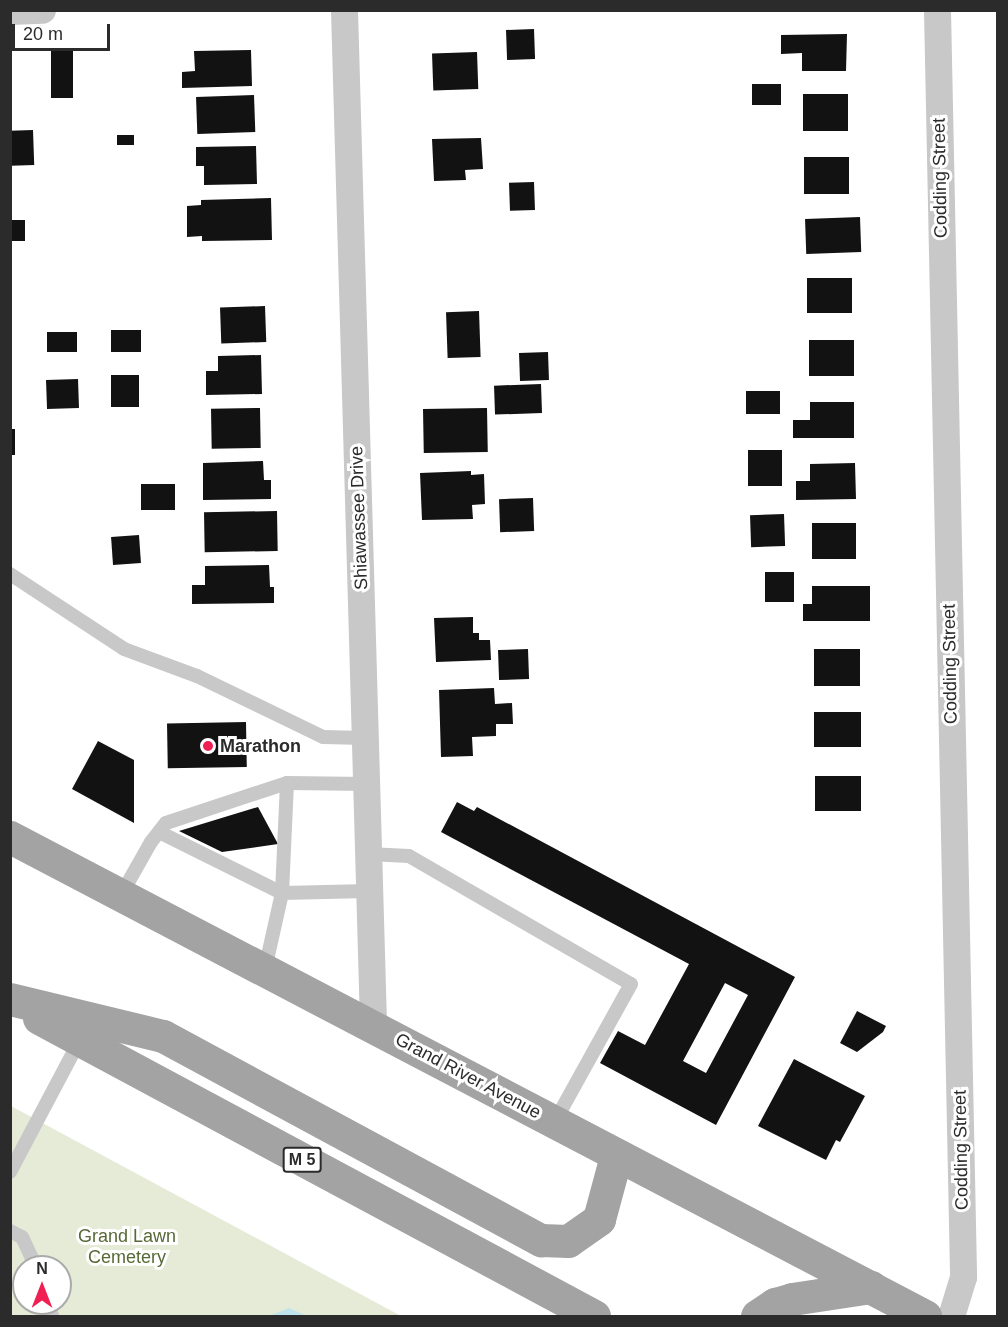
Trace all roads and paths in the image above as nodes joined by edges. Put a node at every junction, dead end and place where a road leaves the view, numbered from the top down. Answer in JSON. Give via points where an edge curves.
{"nodes":[{"id":1,"x":42,"y":10,"type":"edge"},
{"id":2,"x":344,"y":10,"type":"edge"},
{"id":3,"x":937,"y":10,"type":"edge"},
{"id":4,"x":10,"y":11,"type":"edge"},
{"id":5,"x":10,"y":574,"type":"edge"},
{"id":6,"x":365,"y":738,"type":"junction"},
{"id":7,"x":287,"y":783,"type":"junction"},
{"id":8,"x":367,"y":784,"type":"junction"},
{"id":9,"x":159,"y":832,"type":"junction"},
{"id":10,"x":10,"y":837,"type":"edge"},
{"id":11,"x":368,"y":854,"type":"junction"},
{"id":12,"x":369,"y":891,"type":"junction"},
{"id":13,"x":282,"y":892,"type":"junction"},
{"id":14,"x":121,"y":895,"type":"junction"},
{"id":15,"x":266,"y":969,"type":"junction"},
{"id":16,"x":10,"y":1001,"type":"edge"},
{"id":17,"x":374,"y":1025,"type":"junction"},
{"id":18,"x":80,"y":1040,"type":"junction"},
{"id":19,"x":554,"y":1123,"type":"junction"},
{"id":20,"x":616,"y":1156,"type":"junction"},
{"id":21,"x":10,"y":1172,"type":"edge"},
{"id":22,"x":10,"y":1231,"type":"edge"},
{"id":23,"x":30,"y":1255,"type":"edge"},
{"id":24,"x":871,"y":1287,"type":"junction"},
{"id":25,"x":594,"y":1317,"type":"edge"},
{"id":26,"x":757,"y":1317,"type":"edge"},
{"id":27,"x":925,"y":1317,"type":"edge"},
{"id":28,"x":951,"y":1317,"type":"edge"}],
"edges":[{"from":1,"to":4,"type":"street"},
{"from":2,"to":6,"type":"street","name":"Shiawassee Drive"},
{"from":3,"to":28,"type":"street","name":"Codding Street","via":[[963,1277]]},
{"from":5,"to":6,"type":"lane","via":[[124,649],[197,676],[323,737]]},
{"from":6,"to":8,"type":"street","name":"Shiawassee Drive"},
{"from":7,"to":8,"type":"lane"},
{"from":7,"to":9,"type":"lane","via":[[166,823]]},
{"from":7,"to":13,"type":"lane"},
{"from":8,"to":11,"type":"street","name":"Shiawassee Drive"},
{"from":9,"to":13,"type":"lane"},
{"from":9,"to":14,"type":"lane"},
{"from":10,"to":14,"type":"main road","name":"Grand River Avenue"},
{"from":11,"to":12,"type":"street","name":"Shiawassee Drive"},
{"from":11,"to":19,"type":"lane","via":[[409,856],[631,984]]},
{"from":12,"to":13,"type":"lane"},
{"from":12,"to":17,"type":"street","name":"Shiawassee Drive"},
{"from":13,"to":15,"type":"lane"},
{"from":14,"to":15,"type":"main road","name":"Grand River Avenue"},
{"from":15,"to":17,"type":"main road","name":"Grand River Avenue"},
{"from":16,"to":18,"type":"main road","number":"M 5"},
{"from":16,"to":20,"type":"main road","via":[[163,1036],[541,1240],[568,1241],[599,1219]]},
{"from":17,"to":19,"type":"main road","name":"Grand River Avenue"},
{"from":18,"to":21,"type":"lane"},
{"from":18,"to":25,"type":"main road","number":"M 5"},
{"from":19,"to":20,"type":"main road","name":"Grand River Avenue"},
{"from":20,"to":24,"type":"main road","name":"Grand River Avenue"},
{"from":22,"to":23,"type":"lane","via":[[22,1237]]},
{"from":24,"to":26,"type":"main road","via":[[792,1299],[775,1304]]},
{"from":24,"to":27,"type":"main road","name":"Grand River Avenue"}]}
